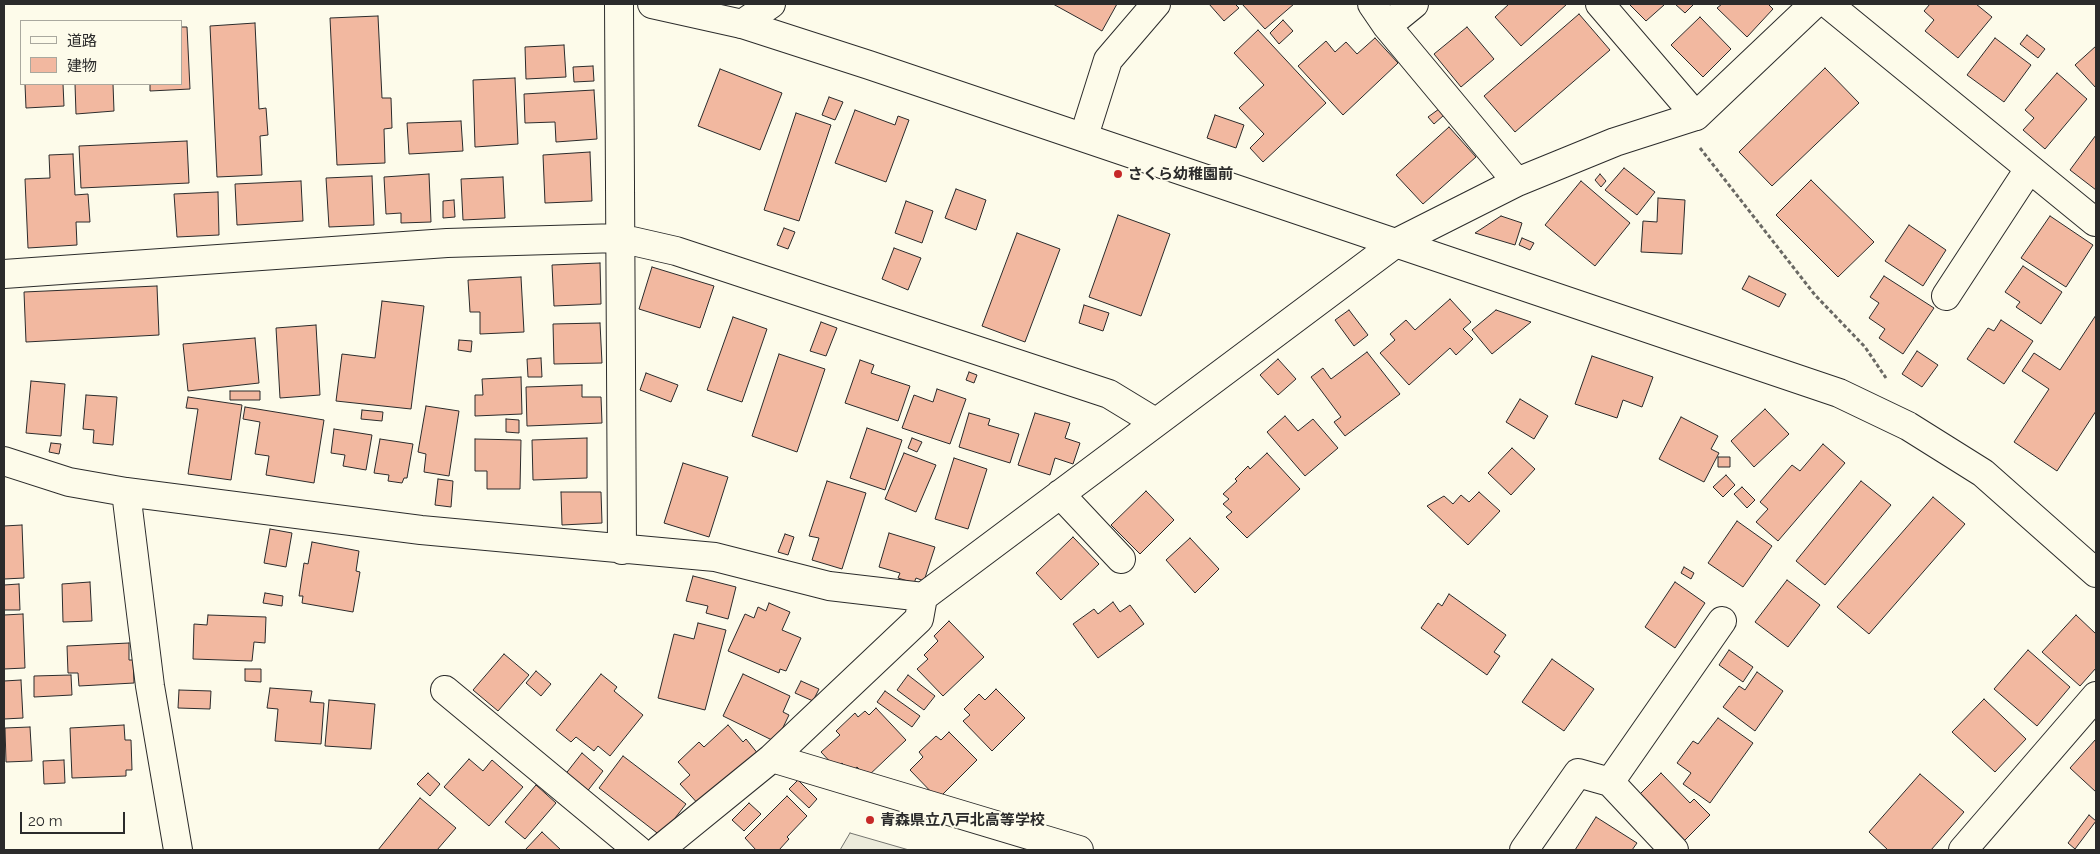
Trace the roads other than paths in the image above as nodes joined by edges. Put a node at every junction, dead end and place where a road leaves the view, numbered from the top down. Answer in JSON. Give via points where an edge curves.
{"nodes":[{"id":1,"x":619,"y":4,"type":"edge"},
{"id":2,"x":652,"y":4,"type":"edge"},
{"id":3,"x":771,"y":4,"type":"edge"},
{"id":4,"x":1156,"y":4,"type":"edge"},
{"id":5,"x":1414,"y":4,"type":"edge"},
{"id":6,"x":1600,"y":4,"type":"edge"},
{"id":7,"x":1814,"y":4,"type":"edge"},
{"id":8,"x":1828,"y":4,"type":"edge"},
{"id":9,"x":1380,"y":15,"type":"edge"},
{"id":10,"x":742,"y":24,"type":"junction"},
{"id":11,"x":1688,"y":119,"type":"junction"},
{"id":12,"x":1084,"y":136,"type":"junction"},
{"id":13,"x":2029,"y":168,"type":"junction"},
{"id":14,"x":1517,"y":182,"type":"junction"},
{"id":15,"x":2095,"y":222,"type":"edge"},
{"id":16,"x":619,"y":238,"type":"junction"},
{"id":17,"x":1396,"y":243,"type":"junction"},
{"id":18,"x":4,"y":274,"type":"edge"},
{"id":19,"x":1946,"y":296,"type":"dead end"},
{"id":20,"x":1155,"y":422,"type":"junction"},
{"id":21,"x":4,"y":461,"type":"edge"},
{"id":22,"x":126,"y":492,"type":"junction"},
{"id":23,"x":1060,"y":494,"type":"junction"},
{"id":24,"x":622,"y":550,"type":"junction"},
{"id":25,"x":1121,"y":558,"type":"dead end"},
{"id":26,"x":2096,"y":573,"type":"edge"},
{"id":27,"x":922,"y":598,"type":"junction"},
{"id":28,"x":1722,"y":620,"type":"dead end"},
{"id":29,"x":445,"y":690,"type":"dead end"},
{"id":30,"x":2096,"y":696,"type":"edge"},
{"id":31,"x":772,"y":758,"type":"junction"},
{"id":32,"x":1610,"y":782,"type":"junction"},
{"id":33,"x":178,"y":850,"type":"edge"},
{"id":34,"x":638,"y":850,"type":"edge"},
{"id":35,"x":659,"y":850,"type":"edge"},
{"id":36,"x":1079,"y":850,"type":"edge"},
{"id":37,"x":1524,"y":850,"type":"edge"},
{"id":38,"x":1674,"y":850,"type":"edge"},
{"id":39,"x":1963,"y":850,"type":"edge"}],
"edges":[{"from":1,"to":16,"type":"street"},
{"from":2,"to":10,"type":"street"},
{"from":3,"to":10,"type":"street"},
{"from":4,"to":12,"type":"street","via":[[1108,60]]},
{"from":5,"to":9,"type":"street"},
{"from":6,"to":11,"type":"street"},
{"from":7,"to":11,"type":"street"},
{"from":8,"to":13,"type":"street"},
{"from":9,"to":14,"type":"street"},
{"from":10,"to":12,"type":"street"},
{"from":11,"to":14,"type":"street","via":[[1615,142]]},
{"from":12,"to":17,"type":"street"},
{"from":13,"to":15,"type":"street"},
{"from":13,"to":19,"type":"street"},
{"from":14,"to":17,"type":"street"},
{"from":16,"to":18,"type":"street","via":[[446,243]]},
{"from":16,"to":20,"type":"street","via":[[676,251],[1109,394]]},
{"from":16,"to":24,"type":"street"},
{"from":17,"to":20,"type":"street"},
{"from":17,"to":26,"type":"street","via":[[1839,393],[1908,426],[1983,473]]},
{"from":20,"to":23,"type":"street"},
{"from":21,"to":22,"type":"street","via":[[69,482]]},
{"from":22,"to":24,"type":"street","via":[[421,530]]},
{"from":22,"to":33,"type":"street","via":[[150,686]]},
{"from":23,"to":25,"type":"street"},
{"from":23,"to":27,"type":"street"},
{"from":24,"to":27,"type":"street","via":[[715,557],[829,586]]},
{"from":27,"to":31,"type":"street","via":[[919,619]]},
{"from":28,"to":32,"type":"street"},
{"from":29,"to":34,"type":"street"},
{"from":30,"to":39,"type":"street"},
{"from":31,"to":35,"type":"street"},
{"from":31,"to":36,"type":"street"},
{"from":32,"to":37,"type":"street","via":[[1578,773]]},
{"from":32,"to":38,"type":"street"}]}
